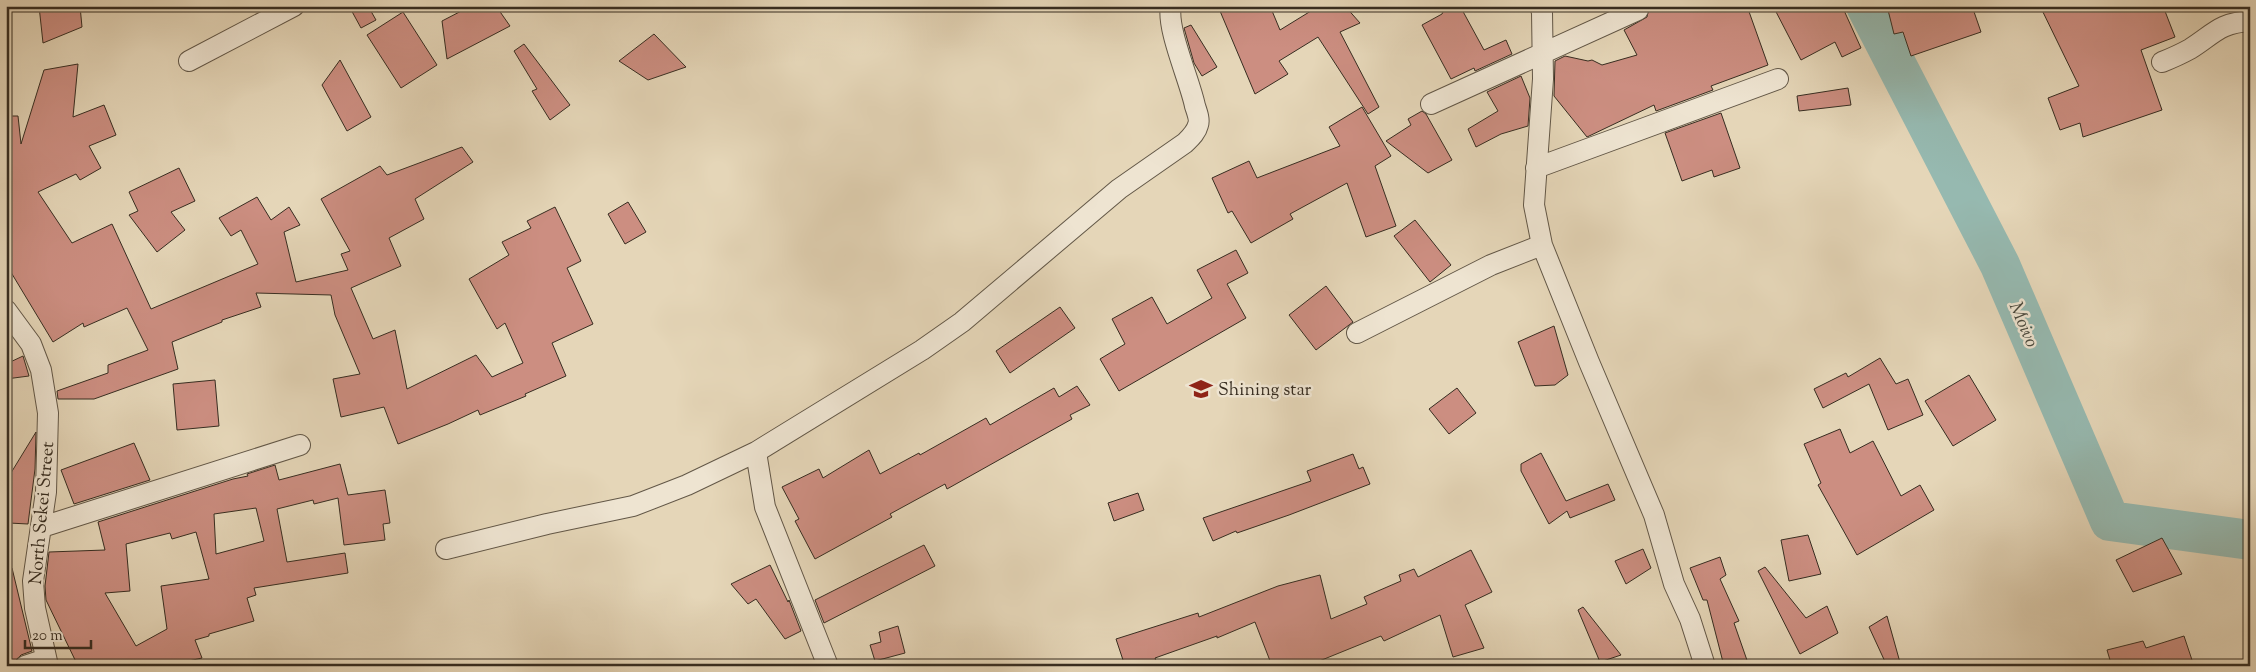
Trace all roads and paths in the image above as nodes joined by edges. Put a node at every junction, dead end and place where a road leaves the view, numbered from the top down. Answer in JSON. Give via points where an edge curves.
{"nodes":[{"id":1,"x":294,"y":6,"type":"edge"},
{"id":2,"x":1171,"y":6,"type":"edge"},
{"id":3,"x":1540,"y":6,"type":"edge"},
{"id":4,"x":1638,"y":10,"type":"dead end"},
{"id":5,"x":2250,"y":21,"type":"edge"},
{"id":6,"x":1543,"y":53,"type":"junction"},
{"id":7,"x":189,"y":61,"type":"dead end"},
{"id":8,"x":2162,"y":62,"type":"dead end"},
{"id":9,"x":1778,"y":79,"type":"dead end"},
{"id":10,"x":1431,"y":104,"type":"dead end"},
{"id":11,"x":1536,"y":168,"type":"junction"},
{"id":12,"x":1542,"y":245,"type":"junction"},
{"id":13,"x":6,"y":310,"type":"edge"},
{"id":14,"x":1357,"y":333,"type":"dead end"},
{"id":15,"x":300,"y":445,"type":"dead end"},
{"id":16,"x":756,"y":452,"type":"junction"},
{"id":17,"x":42,"y":526,"type":"junction"},
{"id":18,"x":446,"y":549,"type":"dead end"},
{"id":19,"x":47,"y":662,"type":"edge"},
{"id":20,"x":25,"y":666,"type":"edge"},
{"id":21,"x":828,"y":666,"type":"edge"},
{"id":22,"x":1705,"y":666,"type":"edge"}],
"edges":[{"from":1,"to":7,"type":"street"},
{"from":2,"to":16,"type":"street","via":[[1173,35],[1199,123],[1194,134],[1119,189],[962,322]]},
{"from":3,"to":6,"type":"street"},
{"from":4,"to":6,"type":"street"},
{"from":5,"to":8,"type":"street","via":[[2225,25],[2192,48]]},
{"from":6,"to":10,"type":"street"},
{"from":6,"to":11,"type":"street"},
{"from":9,"to":11,"type":"street"},
{"from":11,"to":12,"type":"street","via":[[1534,205]]},
{"from":12,"to":14,"type":"street","via":[[1491,265]]},
{"from":12,"to":22,"type":"street","via":[[1654,515],[1674,584],[1690,619]]},
{"from":13,"to":17,"type":"street","name":"North Sekei Street","via":[[31,344],[45,386],[49,433]]},
{"from":15,"to":17,"type":"street"},
{"from":16,"to":18,"type":"street","via":[[633,506]]},
{"from":16,"to":21,"type":"street","via":[[764,507]]},
{"from":17,"to":19,"type":"street","name":"North Sekei Street","via":[[33,581],[35,608]]},
{"from":19,"to":20,"type":"street"}]}
